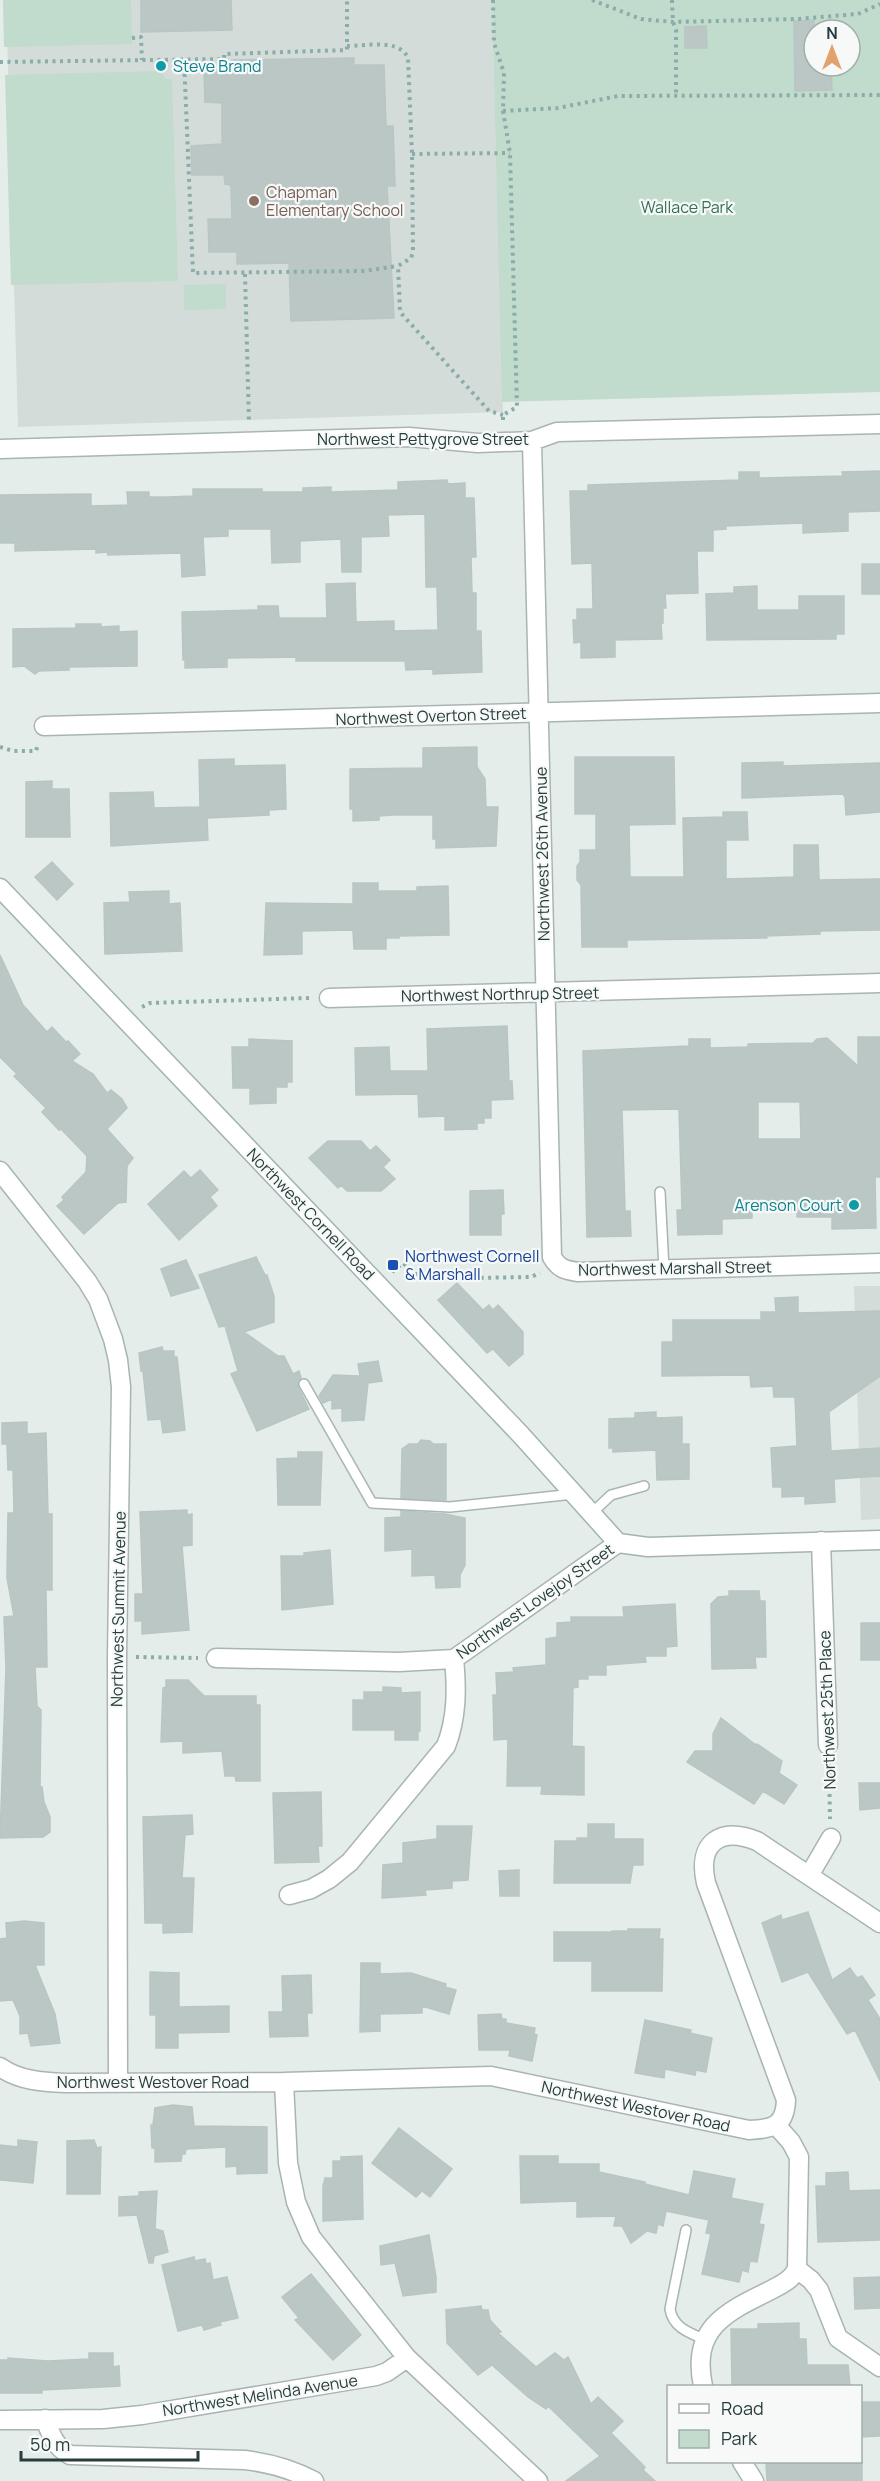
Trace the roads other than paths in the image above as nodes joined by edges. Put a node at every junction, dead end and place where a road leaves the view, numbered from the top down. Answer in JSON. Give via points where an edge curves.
{"nodes":[{"id":1,"x":880,"y":424,"type":"edge"},
{"id":2,"x":532,"y":441,"type":"junction"},
{"id":3,"x":0,"y":448,"type":"edge"},
{"id":4,"x":880,"y":703,"type":"edge"},
{"id":5,"x":538,"y":713,"type":"junction"},
{"id":6,"x":44,"y":726,"type":"road end"},
{"id":7,"x":0,"y":888,"type":"edge"},
{"id":8,"x":880,"y":983,"type":"edge"},
{"id":9,"x":545,"y":993,"type":"junction"},
{"id":10,"x":329,"y":998,"type":"road end"},
{"id":11,"x":0,"y":1172,"type":"edge"},
{"id":12,"x":660,"y":1192,"type":"dead end"},
{"id":13,"x":880,"y":1263,"type":"edge"},
{"id":14,"x":557,"y":1266,"type":"joint"},
{"id":15,"x":663,"y":1269,"type":"junction"},
{"id":16,"x":304,"y":1384,"type":"dead end"},
{"id":17,"x":644,"y":1486,"type":"dead end"},
{"id":18,"x":574,"y":1494,"type":"junction"},
{"id":19,"x":592,"y":1513,"type":"junction"},
{"id":20,"x":880,"y":1540,"type":"edge"},
{"id":21,"x":821,"y":1541,"type":"junction"},
{"id":22,"x":618,"y":1543,"type":"junction"},
{"id":23,"x":216,"y":1658,"type":"road end"},
{"id":24,"x":454,"y":1659,"type":"junction"},
{"id":25,"x":828,"y":1746,"type":"road end"},
{"id":26,"x":831,"y":1838,"type":"road end"},
{"id":27,"x":810,"y":1874,"type":"junction"},
{"id":28,"x":289,"y":1895,"type":"dead end"},
{"id":29,"x":880,"y":1923,"type":"edge"},
{"id":30,"x":0,"y":2067,"type":"edge"},
{"id":31,"x":284,"y":2082,"type":"junction"},
{"id":32,"x":118,"y":2083,"type":"junction"},
{"id":33,"x":776,"y":2125,"type":"junction"},
{"id":34,"x":686,"y":2230,"type":"dead end"},
{"id":35,"x":797,"y":2269,"type":"junction"},
{"id":36,"x":706,"y":2340,"type":"junction"},
{"id":37,"x":407,"y":2358,"type":"junction"},
{"id":38,"x":880,"y":2367,"type":"edge"},
{"id":39,"x":703,"y":2385,"type":"edge"},
{"id":40,"x":45,"y":2419,"type":"junction"},
{"id":41,"x":0,"y":2420,"type":"edge"},
{"id":42,"x":743,"y":2463,"type":"edge"},
{"id":43,"x":314,"y":2481,"type":"edge"},
{"id":44,"x":538,"y":2481,"type":"edge"},
{"id":45,"x":754,"y":2481,"type":"edge"}],
"edges":[{"from":1,"to":2,"type":"street","name":"Northwest Pettygrove Street","via":[[557,432]]},
{"from":2,"to":3,"type":"street","name":"Northwest Pettygrove Street","via":[[478,443],[409,437]]},
{"from":2,"to":5,"type":"street","name":"Northwest 26th Avenue"},
{"from":4,"to":5,"type":"street","name":"Northwest Overton Street"},
{"from":5,"to":6,"type":"street","name":"Northwest Overton Street"},
{"from":5,"to":9,"type":"street","name":"Northwest 26th Avenue"},
{"from":7,"to":18,"type":"street","name":"Northwest Cornell Road"},
{"from":8,"to":9,"type":"street","name":"Northwest Northrup Street"},
{"from":9,"to":10,"type":"street","name":"Northwest Northrup Street"},
{"from":9,"to":14,"type":"street","name":"Northwest 26th Avenue","via":[[551,1247]]},
{"from":11,"to":32,"type":"street","name":"Northwest Summit Avenue","via":[[87,1281],[106,1316],[118,1360]]},
{"from":12,"to":15,"type":"lane"},
{"from":13,"to":15,"type":"street","name":"Northwest Marshall Street"},
{"from":14,"to":15,"type":"street","name":"Northwest Marshall Street","via":[[578,1272]]},
{"from":16,"to":18,"type":"lane","via":[[372,1503],[450,1507]]},
{"from":17,"to":19,"type":"lane","via":[[611,1495]]},
{"from":18,"to":19,"type":"street","name":"Northwest Cornell Road"},
{"from":19,"to":22,"type":"street","name":"Northwest Cornell Road"},
{"from":20,"to":21,"type":"street","name":"Northwest Lovejoy Street"},
{"from":21,"to":22,"type":"street","name":"Northwest Lovejoy Street","via":[[648,1547]]},
{"from":21,"to":25,"type":"street","name":"Northwest 25th Place"},
{"from":22,"to":24,"type":"street","name":"Northwest Lovejoy Street"},
{"from":23,"to":24,"type":"street","name":"Northwest Lovejoy Street","via":[[399,1662]]},
{"from":24,"to":28,"type":"street","via":[[453,1729],[446,1746],[350,1862],[311,1889]]},
{"from":26,"to":27,"type":"street"},
{"from":27,"to":29,"type":"street"},
{"from":27,"to":33,"type":"street","via":[[744,1835],[730,1835],[712,1843],[704,1859],[706,1883],[786,2100],[783,2118]]},
{"from":30,"to":32,"type":"street","name":"Northwest Westover Road","via":[[40,2082]]},
{"from":31,"to":32,"type":"street","name":"Northwest Westover Road"},
{"from":31,"to":33,"type":"street","name":"Northwest Westover Road","via":[[491,2076],[749,2130]]},
{"from":31,"to":37,"type":"street","via":[[288,2163],[303,2220],[321,2252]]},
{"from":33,"to":35,"type":"street","via":[[799,2157]]},
{"from":34,"to":36,"type":"lane","via":[[670,2309],[675,2324]]},
{"from":35,"to":36,"type":"street","via":[[787,2281],[721,2317]]},
{"from":35,"to":38,"type":"street","via":[[819,2290],[838,2338]]},
{"from":36,"to":39,"type":"street","via":[[701,2360]]},
{"from":37,"to":40,"type":"street","name":"Northwest Melinda Avenue","via":[[376,2376],[142,2415]]},
{"from":37,"to":44,"type":"street"},
{"from":40,"to":41,"type":"street","name":"Northwest Melinda Avenue"},
{"from":40,"to":43,"type":"street","via":[[52,2439],[70,2455],[245,2460],[297,2472]]},
{"from":42,"to":45,"type":"street"}]}
